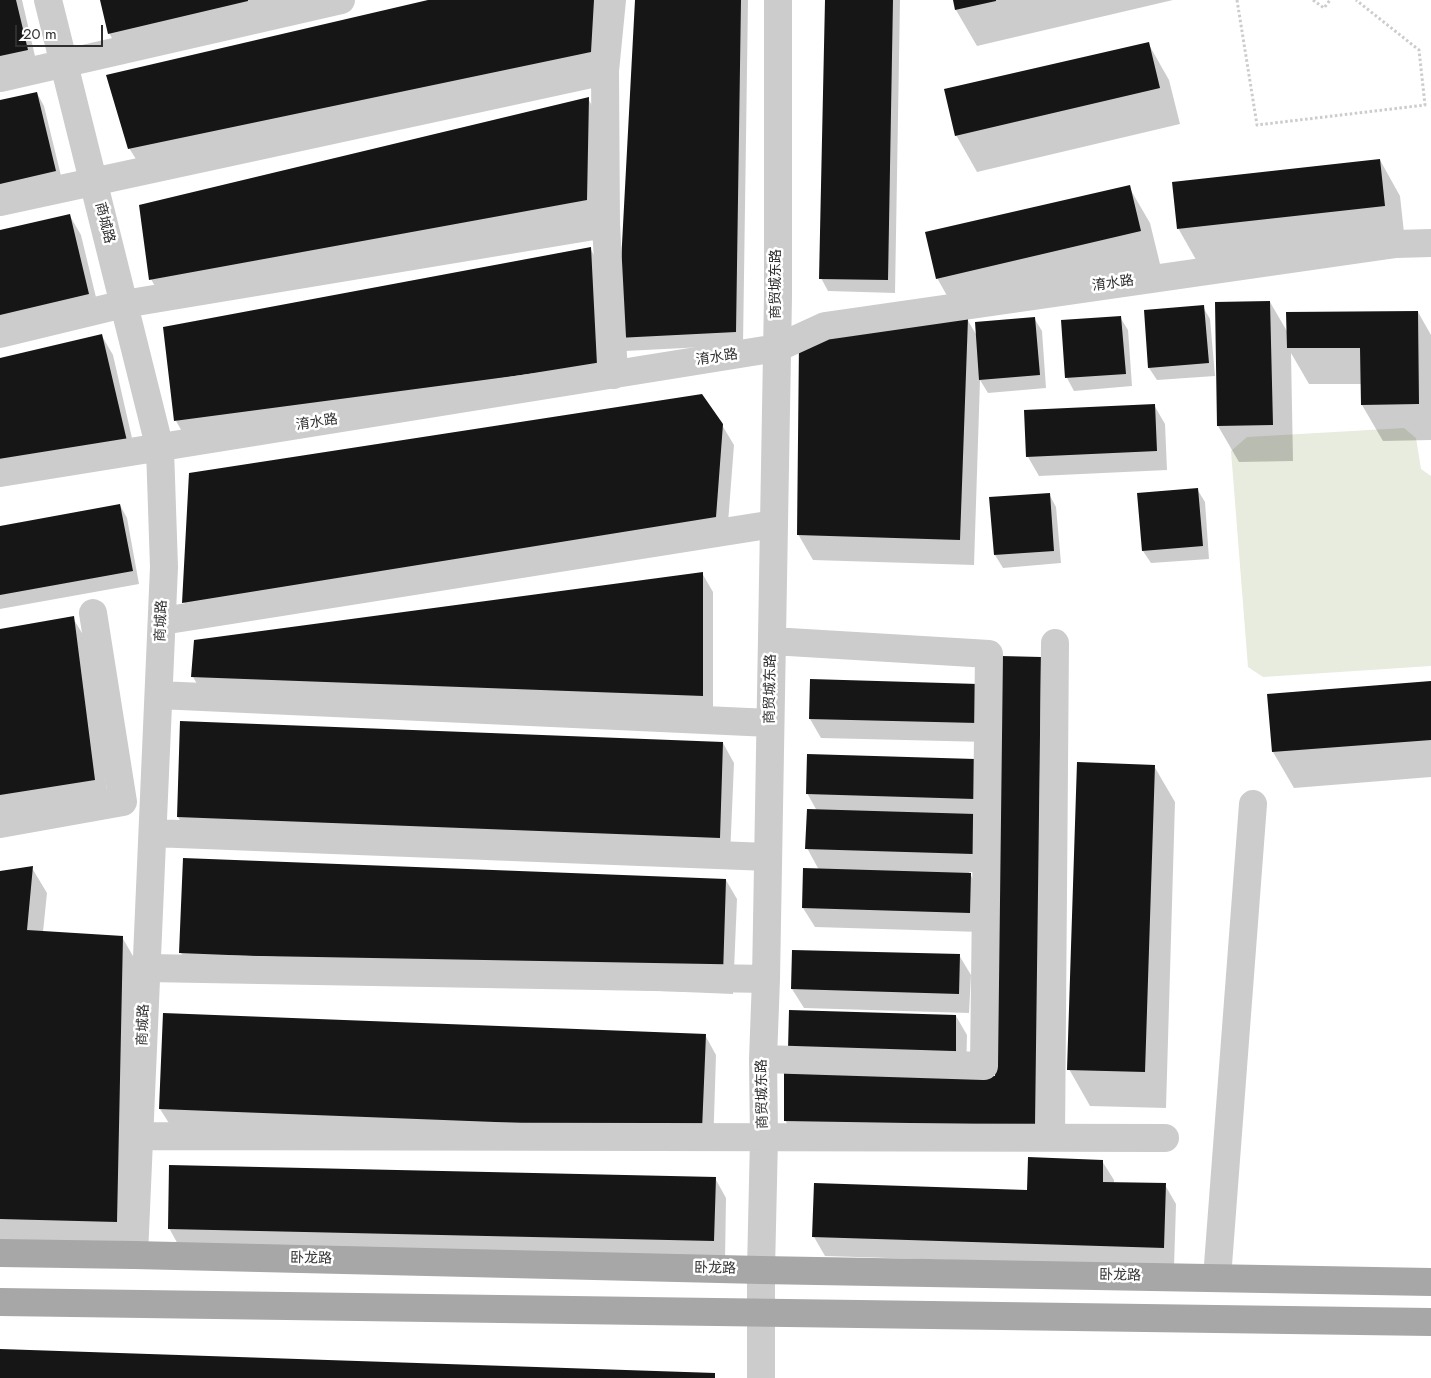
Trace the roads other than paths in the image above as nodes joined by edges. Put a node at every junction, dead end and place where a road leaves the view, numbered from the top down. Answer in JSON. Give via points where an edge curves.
{"nodes":[{"id":1,"x":48,"y":0,"type":"edge"},
{"id":2,"x":341,"y":0,"type":"edge"},
{"id":3,"x":612,"y":0,"type":"edge"},
{"id":4,"x":778,"y":0,"type":"edge"},
{"id":5,"x":64,"y":64,"type":"junction"},
{"id":6,"x":605,"y":71,"type":"junction"},
{"id":7,"x":0,"y":78,"type":"edge"},
{"id":8,"x":94,"y":182,"type":"junction"},
{"id":9,"x":0,"y":202,"type":"edge"},
{"id":10,"x":606,"y":224,"type":"junction"},
{"id":11,"x":1431,"y":243,"type":"edge"},
{"id":12,"x":124,"y":304,"type":"junction"},
{"id":13,"x":0,"y":334,"type":"edge"},
{"id":14,"x":777,"y":348,"type":"junction"},
{"id":15,"x":614,"y":375,"type":"junction"},
{"id":16,"x":160,"y":449,"type":"junction"},
{"id":17,"x":0,"y":474,"type":"edge"},
{"id":18,"x":774,"y":524,"type":"junction"},
{"id":19,"x":93,"y":613,"type":"dead end"},
{"id":20,"x":162,"y":621,"type":"junction"},
{"id":21,"x":772,"y":642,"type":"junction"},
{"id":22,"x":1055,"y":643,"type":"dead end"},
{"id":23,"x":159,"y":696,"type":"junction"},
{"id":24,"x":770,"y":723,"type":"junction"},
{"id":25,"x":1253,"y":804,"type":"dead end"},
{"id":26,"x":0,"y":824,"type":"edge"},
{"id":27,"x":153,"y":833,"type":"junction"},
{"id":28,"x":768,"y":857,"type":"junction"},
{"id":29,"x":147,"y":968,"type":"junction"},
{"id":30,"x":766,"y":979,"type":"junction"},
{"id":31,"x":763,"y":1059,"type":"junction"},
{"id":32,"x":140,"y":1136,"type":"junction"},
{"id":33,"x":764,"y":1138,"type":"junction"},
{"id":34,"x":1051,"y":1138,"type":"junction"},
{"id":35,"x":1165,"y":1138,"type":"dead end"},
{"id":36,"x":0,"y":1253,"type":"edge"},
{"id":37,"x":134,"y":1255,"type":"junction"},
{"id":38,"x":761,"y":1270,"type":"junction"},
{"id":39,"x":1217,"y":1278,"type":"junction"},
{"id":40,"x":1431,"y":1282,"type":"edge"},
{"id":41,"x":0,"y":1302,"type":"edge"},
{"id":42,"x":761,"y":1314,"type":"junction"},
{"id":43,"x":1431,"y":1322,"type":"edge"},
{"id":44,"x":760,"y":1378,"type":"edge"}],
"edges":[{"from":1,"to":5,"type":"street","name":"商城路"},
{"from":2,"to":5,"type":"street"},
{"from":3,"to":6,"type":"street"},
{"from":4,"to":14,"type":"street","name":"商贸城东路"},
{"from":5,"to":7,"type":"street"},
{"from":5,"to":8,"type":"street","name":"商城路"},
{"from":6,"to":8,"type":"street"},
{"from":6,"to":10,"type":"street"},
{"from":8,"to":9,"type":"street"},
{"from":8,"to":12,"type":"street","name":"商城路"},
{"from":10,"to":12,"type":"street"},
{"from":10,"to":15,"type":"street"},
{"from":11,"to":14,"type":"street","name":"淯水路","via":[[1396,244],[825,326]]},
{"from":12,"to":13,"type":"street"},
{"from":12,"to":16,"type":"street","name":"商城路"},
{"from":14,"to":15,"type":"street","name":"淯水路"},
{"from":14,"to":18,"type":"street","name":"商贸城东路"},
{"from":15,"to":16,"type":"street","name":"淯水路"},
{"from":16,"to":17,"type":"street","name":"淯水路"},
{"from":16,"to":20,"type":"street","name":"商城路","via":[[164,567]]},
{"from":18,"to":20,"type":"street"},
{"from":18,"to":21,"type":"street","name":"商贸城东路"},
{"from":19,"to":26,"type":"street","via":[[123,802]]},
{"from":20,"to":23,"type":"street","name":"商城路"},
{"from":21,"to":24,"type":"street","name":"商贸城东路"},
{"from":21,"to":31,"type":"street","via":[[989,654],[984,1066]]},
{"from":22,"to":34,"type":"street"},
{"from":23,"to":24,"type":"street"},
{"from":23,"to":27,"type":"street","name":"商城路"},
{"from":24,"to":28,"type":"street","name":"商贸城东路"},
{"from":25,"to":39,"type":"street"},
{"from":27,"to":28,"type":"street"},
{"from":27,"to":29,"type":"street","name":"商城路"},
{"from":28,"to":30,"type":"street","name":"商贸城东路"},
{"from":29,"to":30,"type":"street"},
{"from":29,"to":32,"type":"street","name":"商城路"},
{"from":30,"to":31,"type":"street","name":"商贸城东路"},
{"from":31,"to":33,"type":"street","name":"商贸城东路"},
{"from":32,"to":33,"type":"street"},
{"from":32,"to":37,"type":"street","name":"商城路"},
{"from":33,"to":34,"type":"street"},
{"from":33,"to":38,"type":"street","name":"商贸城东路"},
{"from":34,"to":35,"type":"street"},
{"from":36,"to":37,"type":"main road","name":"卧龙路"},
{"from":37,"to":38,"type":"main road","name":"卧龙路"},
{"from":38,"to":39,"type":"main road","name":"卧龙路"},
{"from":38,"to":42,"type":"street","name":"商贸城东路"},
{"from":39,"to":40,"type":"main road","name":"卧龙路"},
{"from":41,"to":42,"type":"main road"},
{"from":42,"to":43,"type":"main road"},
{"from":42,"to":44,"type":"street","name":"商贸城东路"}]}
